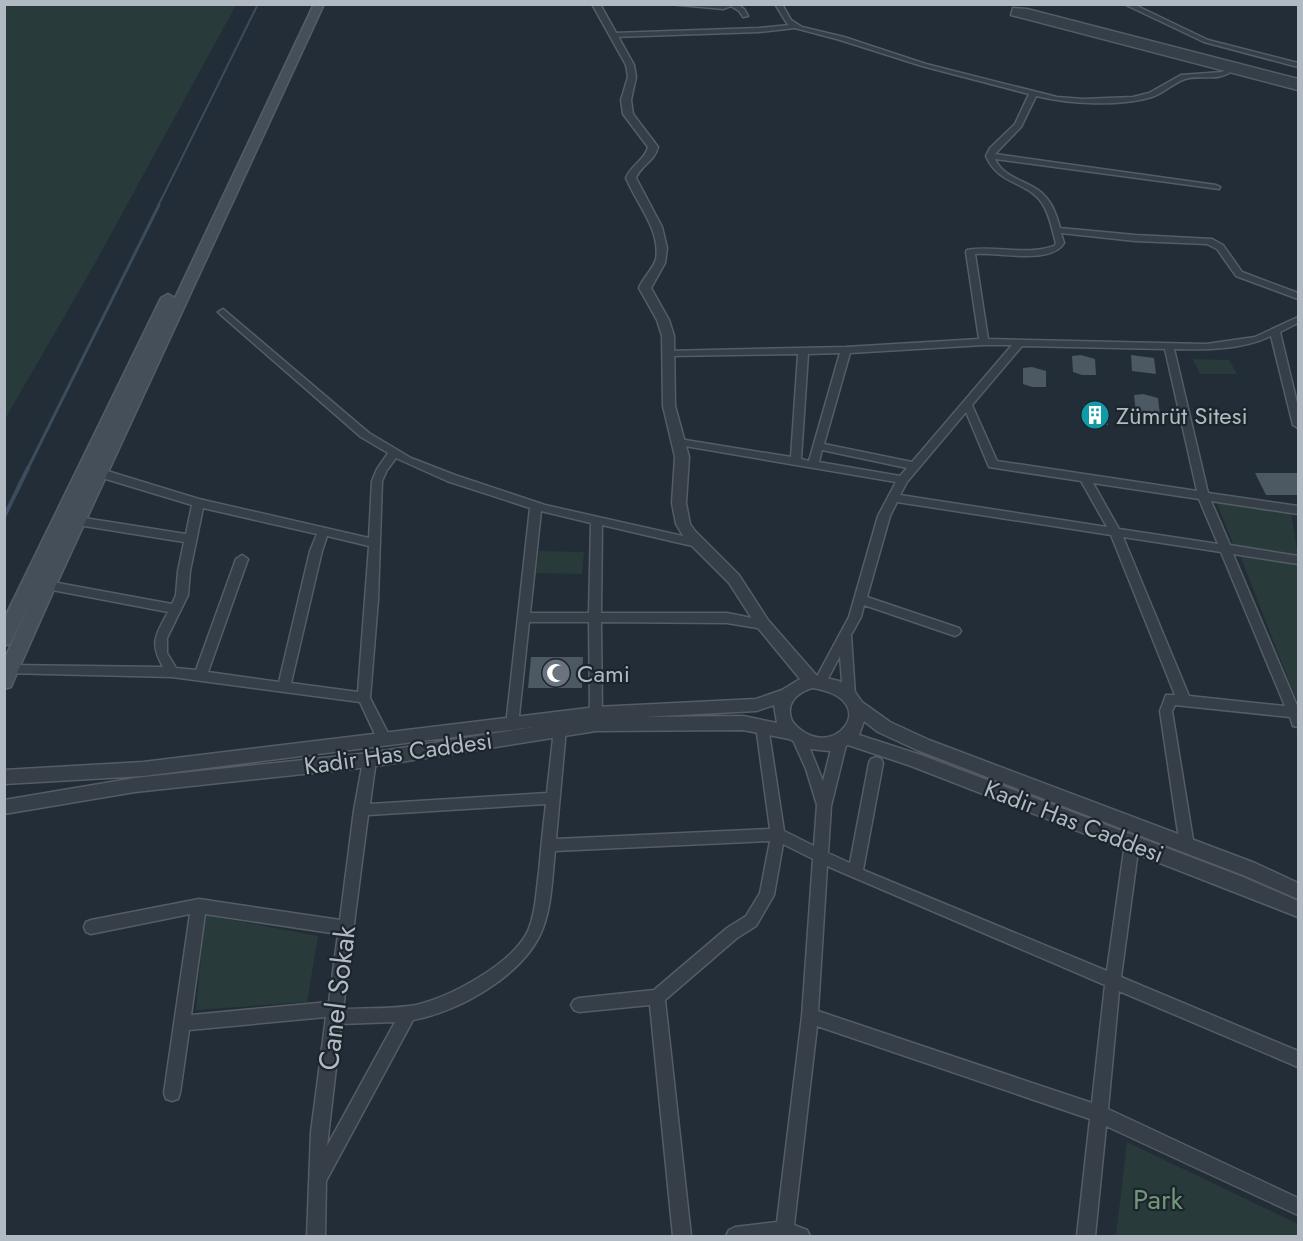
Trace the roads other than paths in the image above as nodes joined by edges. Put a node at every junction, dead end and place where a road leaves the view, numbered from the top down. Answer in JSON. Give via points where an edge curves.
{"nodes":[{"id":1,"x":309,"y":4,"type":"edge"},
{"id":2,"x":319,"y":4,"type":"edge"},
{"id":3,"x":596,"y":4,"type":"edge"},
{"id":4,"x":672,"y":4,"type":"edge"},
{"id":5,"x":731,"y":4,"type":"edge"},
{"id":6,"x":778,"y":4,"type":"edge"},
{"id":7,"x":1127,"y":4,"type":"edge"},
{"id":8,"x":683,"y":5,"type":"edge"},
{"id":9,"x":745,"y":16,"type":"dead end"},
{"id":10,"x":794,"y":26,"type":"junction"},
{"id":11,"x":614,"y":35,"type":"junction"},
{"id":12,"x":1299,"y":65,"type":"edge"},
{"id":13,"x":1230,"y":69,"type":"junction"},
{"id":14,"x":1299,"y":82,"type":"edge"},
{"id":15,"x":1299,"y":87,"type":"edge"},
{"id":16,"x":1033,"y":94,"type":"junction"},
{"id":17,"x":990,"y":156,"type":"junction"},
{"id":18,"x":1216,"y":187,"type":"dead end"},
{"id":19,"x":1056,"y":230,"type":"junction"},
{"id":20,"x":1298,"y":295,"type":"edge"},
{"id":21,"x":223,"y":312,"type":"dead end"},
{"id":22,"x":1299,"y":320,"type":"edge"},
{"id":23,"x":1275,"y":332,"type":"junction"},
{"id":24,"x":984,"y":342,"type":"junction"},
{"id":25,"x":1018,"y":344,"type":"junction"},
{"id":26,"x":1169,"y":347,"type":"junction"},
{"id":27,"x":846,"y":350,"type":"junction"},
{"id":28,"x":803,"y":352,"type":"junction"},
{"id":29,"x":669,"y":353,"type":"junction"},
{"id":30,"x":1287,"y":382,"type":"junction"},
{"id":31,"x":1299,"y":384,"type":"edge"},
{"id":32,"x":967,"y":404,"type":"junction"},
{"id":33,"x":1299,"y":426,"type":"edge"},
{"id":34,"x":679,"y":442,"type":"junction"},
{"id":35,"x":819,"y":446,"type":"junction"},
{"id":36,"x":394,"y":453,"type":"junction"},
{"id":37,"x":796,"y":462,"type":"junction"},
{"id":38,"x":813,"y":465,"type":"junction"},
{"id":39,"x":915,"y":466,"type":"junction"},
{"id":40,"x":100,"y":473,"type":"junction"},
{"id":41,"x":1084,"y":477,"type":"junction"},
{"id":42,"x":903,"y":480,"type":"junction"},
{"id":43,"x":1203,"y":495,"type":"junction"},
{"id":44,"x":894,"y":498,"type":"junction"},
{"id":45,"x":198,"y":503,"type":"junction"},
{"id":46,"x":536,"y":506,"type":"junction"},
{"id":47,"x":1299,"y":510,"type":"edge"},
{"id":48,"x":78,"y":521,"type":"junction"},
{"id":49,"x":597,"y":521,"type":"junction"},
{"id":50,"x":323,"y":533,"type":"junction"},
{"id":51,"x":1116,"y":533,"type":"junction"},
{"id":52,"x":190,"y":539,"type":"junction"},
{"id":53,"x":374,"y":543,"type":"junction"},
{"id":54,"x":701,"y":544,"type":"junction"},
{"id":55,"x":1226,"y":550,"type":"junction"},
{"id":56,"x":242,"y":559,"type":"dead end"},
{"id":57,"x":1299,"y":560,"type":"edge"},
{"id":58,"x":47,"y":585,"type":"junction"},
{"id":59,"x":861,"y":599,"type":"junction"},
{"id":60,"x":176,"y":609,"type":"junction"},
{"id":61,"x":524,"y":617,"type":"junction"},
{"id":62,"x":594,"y":618,"type":"junction"},
{"id":63,"x":763,"y":624,"type":"junction"},
{"id":64,"x":955,"y":632,"type":"dead end"},
{"id":65,"x":847,"y":634,"type":"junction"},
{"id":66,"x":4,"y":639,"type":"edge"},
{"id":67,"x":172,"y":672,"type":"junction"},
{"id":68,"x":201,"y":675,"type":"junction"},
{"id":69,"x":7,"y":676,"type":"edge"},
{"id":70,"x":816,"y":682,"type":"junction"},
{"id":71,"x":284,"y":687,"type":"junction"},
{"id":72,"x":786,"y":695,"type":"junction"},
{"id":73,"x":364,"y":699,"type":"junction"},
{"id":74,"x":1184,"y":700,"type":"junction"},
{"id":75,"x":853,"y":701,"type":"junction"},
{"id":76,"x":596,"y":713,"type":"junction"},
{"id":77,"x":1297,"y":716,"type":"edge"},
{"id":78,"x":512,"y":725,"type":"junction"},
{"id":79,"x":762,"y":726,"type":"junction"},
{"id":80,"x":560,"y":729,"type":"junction"},
{"id":81,"x":796,"y":736,"type":"junction"},
{"id":82,"x":384,"y":739,"type":"junction"},
{"id":83,"x":843,"y":740,"type":"junction"},
{"id":84,"x":369,"y":760,"type":"junction"},
{"id":85,"x":876,"y":763,"type":"dead end"},
{"id":86,"x":4,"y":777,"type":"edge"},
{"id":87,"x":553,"y":798,"type":"junction"},
{"id":88,"x":824,"y":806,"type":"junction"},
{"id":89,"x":4,"y":807,"type":"edge"},
{"id":90,"x":361,"y":810,"type":"junction"},
{"id":91,"x":778,"y":835,"type":"junction"},
{"id":92,"x":1132,"y":843,"type":"junction"},
{"id":93,"x":549,"y":845,"type":"junction"},
{"id":94,"x":1187,"y":846,"type":"junction"},
{"id":95,"x":823,"y":855,"type":"junction"},
{"id":96,"x":855,"y":873,"type":"junction"},
{"id":97,"x":1299,"y":891,"type":"edge"},
{"id":98,"x":199,"y":906,"type":"junction"},
{"id":99,"x":1299,"y":909,"type":"edge"},
{"id":100,"x":91,"y":927,"type":"dead end"},
{"id":101,"x":346,"y":928,"type":"junction"},
{"id":102,"x":1113,"y":980,"type":"junction"},
{"id":103,"x":657,"y":997,"type":"junction"},
{"id":104,"x":579,"y":1005,"type":"dead end"},
{"id":105,"x":409,"y":1012,"type":"junction"},
{"id":106,"x":335,"y":1013,"type":"junction"},
{"id":107,"x":810,"y":1016,"type":"junction"},
{"id":108,"x":182,"y":1023,"type":"junction"},
{"id":109,"x":1299,"y":1059,"type":"edge"},
{"id":110,"x":172,"y":1093,"type":"dead end"},
{"id":111,"x":1099,"y":1114,"type":"junction"},
{"id":112,"x":317,"y":1181,"type":"junction"},
{"id":113,"x":1299,"y":1207,"type":"edge"},
{"id":114,"x":790,"y":1234,"type":"edge"},
{"id":115,"x":315,"y":1236,"type":"edge"},
{"id":116,"x":682,"y":1236,"type":"edge"},
{"id":117,"x":735,"y":1236,"type":"edge"},
{"id":118,"x":1086,"y":1236,"type":"edge"}],
"edges":[{"from":1,"to":66,"type":"main road"},
{"from":2,"to":40,"type":"main road"},
{"from":3,"to":11,"type":"street"},
{"from":4,"to":8,"type":"street"},
{"from":5,"to":8,"type":"street"},
{"from":5,"to":9,"type":"street"},
{"from":6,"to":10,"type":"street"},
{"from":7,"to":12,"type":"street","via":[[1206,41]]},
{"from":10,"to":11,"type":"street"},
{"from":10,"to":16,"type":"street"},
{"from":11,"to":29,"type":"street","via":[[632,70],[627,110],[653,147],[652,155],[631,178],[660,242],[660,262],[645,288],[666,328]]},
{"from":13,"to":14,"type":"street","via":[[1014,13],[1024,11]]},
{"from":13,"to":15,"type":"street"},
{"from":13,"to":16,"type":"street","via":[[1224,74],[1184,77],[1133,99],[1083,101]]},
{"from":16,"to":17,"type":"street","via":[[1021,120]]},
{"from":17,"to":18,"type":"street"},
{"from":17,"to":19,"type":"street","via":[[1004,174],[1043,199]]},
{"from":19,"to":20,"type":"street","via":[[1209,241],[1220,247],[1239,274]]},
{"from":19,"to":24,"type":"street","via":[[1060,245],[1051,251],[970,252]]},
{"from":21,"to":36,"type":"street","via":[[365,435]]},
{"from":22,"to":23,"type":"street"},
{"from":23,"to":26,"type":"street","via":[[1230,345]]},
{"from":23,"to":30,"type":"street"},
{"from":24,"to":25,"type":"street"},
{"from":24,"to":27,"type":"street"},
{"from":25,"to":26,"type":"street"},
{"from":25,"to":32,"type":"street"},
{"from":26,"to":43,"type":"street"},
{"from":27,"to":28,"type":"street"},
{"from":27,"to":35,"type":"street"},
{"from":28,"to":29,"type":"street"},
{"from":28,"to":37,"type":"street"},
{"from":29,"to":34,"type":"street","via":[[669,406]]},
{"from":30,"to":31,"type":"street"},
{"from":30,"to":33,"type":"street"},
{"from":32,"to":39,"type":"street"},
{"from":32,"to":41,"type":"street","via":[[993,464]]},
{"from":34,"to":37,"type":"street"},
{"from":34,"to":54,"type":"street","via":[[680,510],[686,529]]},
{"from":35,"to":38,"type":"street"},
{"from":35,"to":39,"type":"street"},
{"from":36,"to":46,"type":"street","via":[[444,476]]},
{"from":36,"to":53,"type":"street","via":[[378,476]]},
{"from":37,"to":38,"type":"street"},
{"from":38,"to":42,"type":"street"},
{"from":39,"to":42,"type":"street"},
{"from":40,"to":45,"type":"street"},
{"from":40,"to":48,"type":"main road"},
{"from":41,"to":43,"type":"street"},
{"from":41,"to":51,"type":"street"},
{"from":42,"to":44,"type":"street"},
{"from":43,"to":47,"type":"street"},
{"from":43,"to":55,"type":"street"},
{"from":44,"to":51,"type":"street"},
{"from":44,"to":59,"type":"street","via":[[884,516]]},
{"from":45,"to":50,"type":"street"},
{"from":45,"to":52,"type":"street"},
{"from":46,"to":49,"type":"street"},
{"from":46,"to":61,"type":"street"},
{"from":48,"to":52,"type":"street"},
{"from":48,"to":58,"type":"main road"},
{"from":49,"to":54,"type":"street"},
{"from":49,"to":62,"type":"street"},
{"from":50,"to":53,"type":"street"},
{"from":50,"to":71,"type":"street","via":[[315,551]]},
{"from":51,"to":55,"type":"street"},
{"from":51,"to":74,"type":"street"},
{"from":52,"to":60,"type":"street"},
{"from":53,"to":73,"type":"street"},
{"from":54,"to":63,"type":"street","via":[[734,579]]},
{"from":55,"to":57,"type":"street"},
{"from":55,"to":77,"type":"street"},
{"from":56,"to":68,"type":"street"},
{"from":58,"to":60,"type":"street"},
{"from":58,"to":69,"type":"main road"},
{"from":59,"to":64,"type":"street"},
{"from":59,"to":65,"type":"street"},
{"from":60,"to":67,"type":"street","via":[[163,631],[160,646],[163,660]]},
{"from":61,"to":62,"type":"street"},
{"from":61,"to":78,"type":"street"},
{"from":62,"to":63,"type":"street","via":[[727,618]]},
{"from":62,"to":76,"type":"street"},
{"from":63,"to":70,"type":"street"},
{"from":65,"to":70,"type":"street"},
{"from":65,"to":75,"type":"street","via":[[846,666]]},
{"from":67,"to":68,"type":"street"},
{"from":67,"to":69,"type":"street"},
{"from":68,"to":71,"type":"street"},
{"from":70,"to":72,"type":"street","via":[[797,686]]},
{"from":70,"to":75,"type":"street","via":[[836,686]]},
{"from":71,"to":73,"type":"street"},
{"from":72,"to":76,"type":"street","name":"Kadir Has Caddesi","via":[[756,705]]},
{"from":72,"to":81,"type":"street","via":[[781,714]]},
{"from":73,"to":82,"type":"street"},
{"from":74,"to":77,"type":"street"},
{"from":74,"to":94,"type":"street","via":[[1170,699],[1166,711]]},
{"from":75,"to":83,"type":"street","via":[[859,714],[856,727]]},
{"from":75,"to":94,"type":"street","name":"Kadir Has Caddesi","via":[[884,727],[923,745]]},
{"from":76,"to":78,"type":"street","name":"Kadir Has Caddesi"},
{"from":78,"to":82,"type":"street","name":"Kadir Has Caddesi"},
{"from":79,"to":80,"type":"street","name":"Kadir Has Caddesi","via":[[690,722],[596,724]]},
{"from":79,"to":81,"type":"street","name":"Kadir Has Caddesi"},
{"from":79,"to":91,"type":"street"},
{"from":80,"to":84,"type":"street","name":"Kadir Has Caddesi"},
{"from":80,"to":87,"type":"street"},
{"from":81,"to":83,"type":"street","via":[[824,745]]},
{"from":81,"to":88,"type":"street","via":[[813,769]]},
{"from":82,"to":86,"type":"street","name":"Kadir Has Caddesi","via":[[143,769]]},
{"from":83,"to":88,"type":"street"},
{"from":83,"to":92,"type":"street","name":"Kadir Has Caddesi","via":[[907,757]]},
{"from":84,"to":89,"type":"street","name":"Kadir Has Caddesi","via":[[135,785]]},
{"from":84,"to":90,"type":"street","name":"Canel Sokak"},
{"from":85,"to":96,"type":"street"},
{"from":87,"to":90,"type":"street"},
{"from":87,"to":93,"type":"street"},
{"from":88,"to":95,"type":"street"},
{"from":90,"to":101,"type":"street","name":"Canel Sokak"},
{"from":91,"to":93,"type":"street"},
{"from":91,"to":95,"type":"street"},
{"from":91,"to":103,"type":"street","via":[[767,895],[758,912]]},
{"from":92,"to":99,"type":"street","name":"Kadir Has Caddesi"},
{"from":92,"to":102,"type":"street"},
{"from":93,"to":105,"type":"street","via":[[542,909],[524,948],[478,985],[437,1005]]},
{"from":94,"to":97,"type":"street","name":"Kadir Has Caddesi"},
{"from":95,"to":96,"type":"street"},
{"from":95,"to":107,"type":"street"},
{"from":96,"to":102,"type":"street"},
{"from":98,"to":100,"type":"street"},
{"from":98,"to":101,"type":"street"},
{"from":98,"to":108,"type":"street"},
{"from":101,"to":106,"type":"street","name":"Canel Sokak"},
{"from":102,"to":109,"type":"street"},
{"from":102,"to":111,"type":"street"},
{"from":103,"to":104,"type":"street"},
{"from":103,"to":116,"type":"street"},
{"from":105,"to":106,"type":"street"},
{"from":105,"to":112,"type":"street"},
{"from":106,"to":108,"type":"street"},
{"from":106,"to":112,"type":"street","name":"Canel Sokak","via":[[319,1132]]},
{"from":107,"to":111,"type":"street"},
{"from":107,"to":114,"type":"street"},
{"from":108,"to":110,"type":"street"},
{"from":111,"to":113,"type":"street"},
{"from":111,"to":118,"type":"street"},
{"from":112,"to":115,"type":"street","name":"Canel Sokak"},
{"from":114,"to":117,"type":"street"}]}
